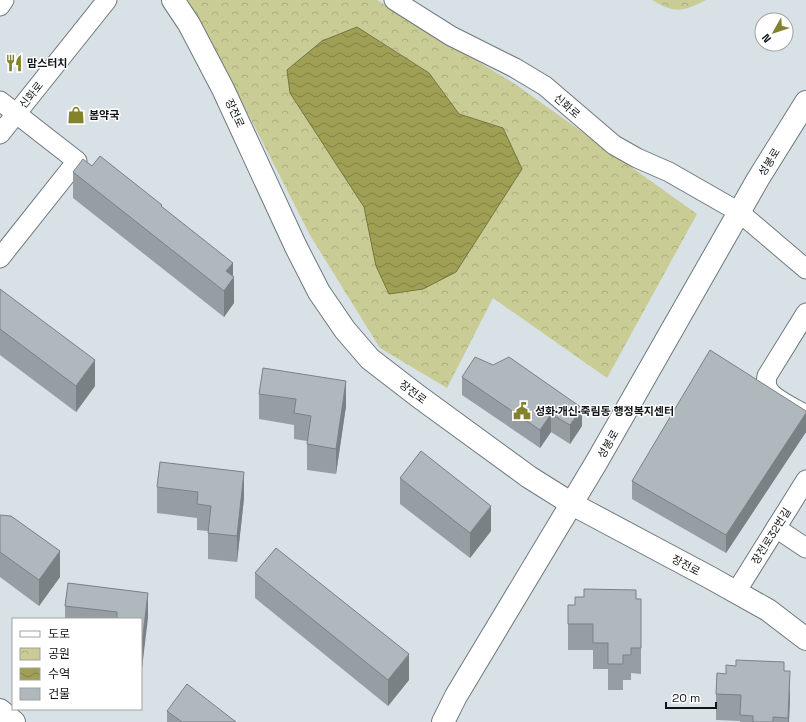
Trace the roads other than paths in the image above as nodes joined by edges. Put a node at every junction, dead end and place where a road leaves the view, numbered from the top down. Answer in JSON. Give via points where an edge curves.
{"nodes":[{"id":1,"x":4,"y":0,"type":"edge"},
{"id":2,"x":108,"y":0,"type":"edge"},
{"id":3,"x":173,"y":0,"type":"edge"},
{"id":4,"x":394,"y":0,"type":"edge"},
{"id":5,"x":0,"y":6,"type":"edge"},
{"id":6,"x":0,"y":101,"type":"edge"},
{"id":7,"x":806,"y":102,"type":"edge"},
{"id":8,"x":16,"y":114,"type":"junction"},
{"id":9,"x":0,"y":134,"type":"edge"},
{"id":10,"x":739,"y":212,"type":"junction"},
{"id":11,"x":0,"y":258,"type":"edge"},
{"id":12,"x":806,"y":269,"type":"edge"},
{"id":13,"x":806,"y":313,"type":"edge"},
{"id":14,"x":806,"y":415,"type":"edge"},
{"id":15,"x":806,"y":480,"type":"edge"},
{"id":16,"x":572,"y":504,"type":"junction"},
{"id":17,"x":776,"y":528,"type":"junction"},
{"id":18,"x":806,"y":548,"type":"edge"},
{"id":19,"x":736,"y":592,"type":"junction"},
{"id":20,"x":806,"y":639,"type":"edge"},
{"id":21,"x":0,"y":710,"type":"edge"},
{"id":22,"x":14,"y":722,"type":"edge"},
{"id":23,"x":443,"y":722,"type":"edge"}],
"edges":[{"from":1,"to":5,"type":"street"},
{"from":2,"to":8,"type":"street","name":"신화로"},
{"from":3,"to":16,"type":"street","name":"장전로","via":[[224,89],[319,292],[345,330],[370,359],[530,477]]},
{"from":4,"to":10,"type":"street","name":"신화로","via":[[451,36],[515,68],[544,86],[614,145],[669,172]]},
{"from":6,"to":8,"type":"street"},
{"from":7,"to":10,"type":"street","name":"성봉로"},
{"from":8,"to":9,"type":"street","name":"신화로"},
{"from":8,"to":11,"type":"street","via":[[77,162]]},
{"from":10,"to":12,"type":"street","name":"신화로"},
{"from":10,"to":16,"type":"street","name":"성봉로"},
{"from":13,"to":14,"type":"street","via":[[767,376],[766,384],[775,396]]},
{"from":15,"to":17,"type":"street","name":"장전로32번길"},
{"from":16,"to":19,"type":"street","name":"장전로"},
{"from":16,"to":23,"type":"street","name":"성봉로","via":[[456,696]]},
{"from":17,"to":18,"type":"street"},
{"from":17,"to":19,"type":"street","name":"장전로32번길"},
{"from":19,"to":20,"type":"street","name":"장전로","via":[[768,610]]},
{"from":21,"to":22,"type":"street"}]}
